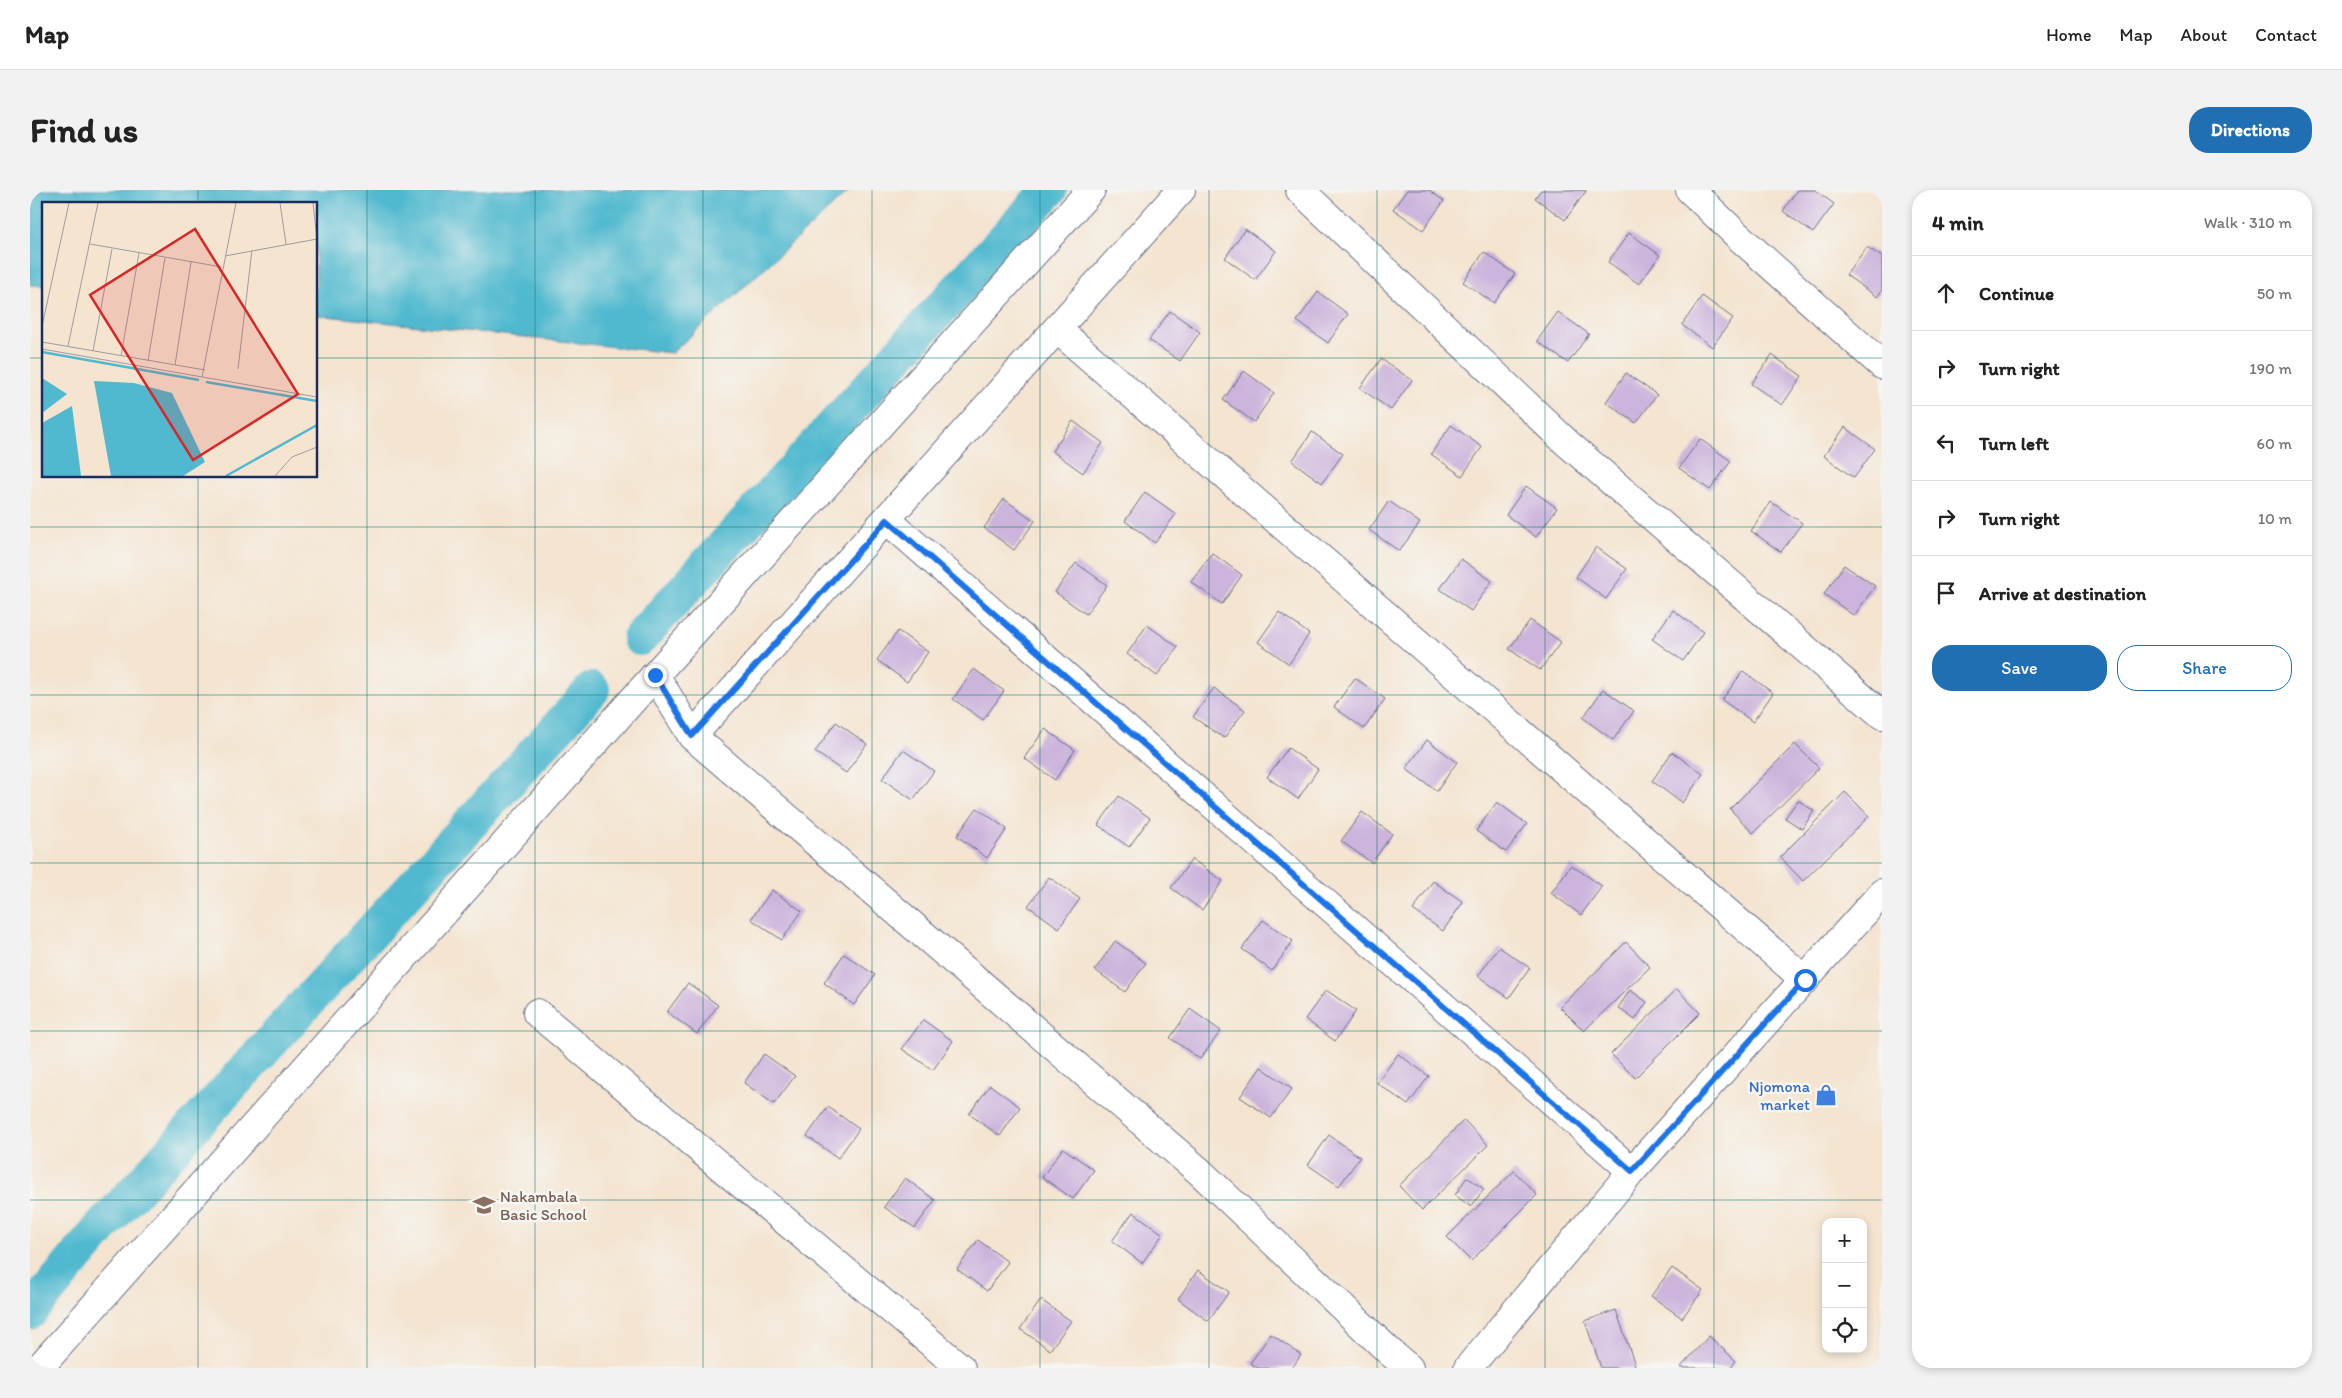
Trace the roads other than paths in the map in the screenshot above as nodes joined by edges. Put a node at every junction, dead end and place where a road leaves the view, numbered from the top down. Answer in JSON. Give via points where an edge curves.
{"nodes":[{"id":1,"x":1091,"y":190,"type":"edge"},
{"id":2,"x":1180,"y":190,"type":"edge"},
{"id":3,"x":1300,"y":190,"type":"edge"},
{"id":4,"x":1690,"y":190,"type":"edge"},
{"id":5,"x":1056,"y":328,"type":"junction"},
{"id":6,"x":1882,"y":365,"type":"edge"},
{"id":7,"x":887,"y":520,"type":"junction"},
{"id":8,"x":655,"y":675,"type":"junction"},
{"id":9,"x":1882,"y":715,"type":"edge"},
{"id":10,"x":692,"y":736,"type":"junction"},
{"id":11,"x":1882,"y":893,"type":"edge"},
{"id":12,"x":1805,"y":980,"type":"junction"},
{"id":13,"x":537,"y":1013,"type":"dead end"},
{"id":14,"x":1632,"y":1171,"type":"junction"},
{"id":15,"x":39,"y":1368,"type":"edge"},
{"id":16,"x":962,"y":1368,"type":"edge"},
{"id":17,"x":1409,"y":1368,"type":"edge"},
{"id":18,"x":1468,"y":1368,"type":"edge"}],
"edges":[{"from":1,"to":8,"type":"lane"},
{"from":2,"to":5,"type":"lane"},
{"from":3,"to":9,"type":"lane","via":[[1567,443]]},
{"from":4,"to":6,"type":"lane"},
{"from":5,"to":7,"type":"lane"},
{"from":5,"to":12,"type":"lane"},
{"from":7,"to":10,"type":"lane"},
{"from":7,"to":14,"type":"lane"},
{"from":8,"to":10,"type":"lane"},
{"from":8,"to":15,"type":"lane"},
{"from":10,"to":17,"type":"lane","via":[[1199,1170]]},
{"from":11,"to":12,"type":"lane"},
{"from":12,"to":14,"type":"lane"},
{"from":13,"to":16,"type":"lane"},
{"from":14,"to":18,"type":"lane"}]}
